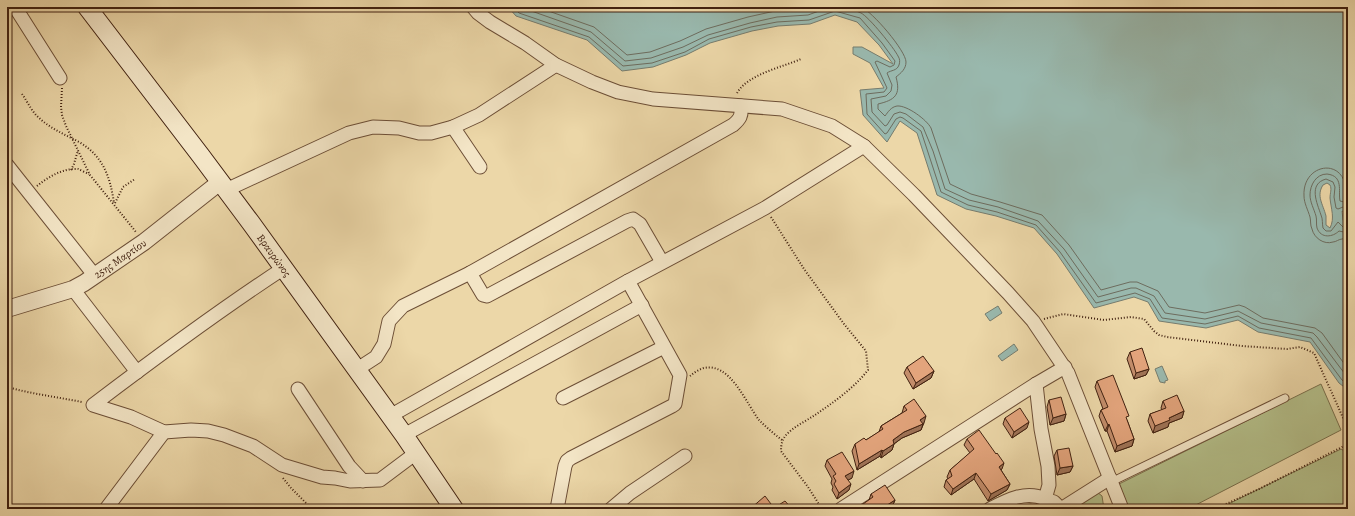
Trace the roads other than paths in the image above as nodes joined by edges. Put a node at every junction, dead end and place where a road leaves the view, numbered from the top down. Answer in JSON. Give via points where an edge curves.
{"nodes":[{"id":1,"x":15,"y":7,"type":"edge"},
{"id":2,"x":87,"y":7,"type":"edge"},
{"id":3,"x":473,"y":7,"type":"edge"},
{"id":4,"x":556,"y":65,"type":"junction"},
{"id":5,"x":60,"y":78,"type":"road end"},
{"id":6,"x":741,"y":106,"type":"junction"},
{"id":7,"x":453,"y":127,"type":"junction"},
{"id":8,"x":864,"y":146,"type":"junction"},
{"id":9,"x":7,"y":165,"type":"edge"},
{"id":10,"x":480,"y":167,"type":"dead end"},
{"id":11,"x":223,"y":186,"type":"junction"},
{"id":12,"x":662,"y":262,"type":"junction"},
{"id":13,"x":284,"y":268,"type":"junction"},
{"id":14,"x":470,"y":273,"type":"junction"},
{"id":15,"x":95,"y":276,"type":"junction"},
{"id":16,"x":628,"y":280,"type":"junction"},
{"id":17,"x":73,"y":289,"type":"junction"},
{"id":18,"x":642,"y":305,"type":"junction"},
{"id":19,"x":7,"y":308,"type":"edge"},
{"id":20,"x":664,"y":347,"type":"junction"},
{"id":21,"x":1065,"y":367,"type":"junction"},
{"id":22,"x":356,"y":370,"type":"junction"},
{"id":23,"x":137,"y":372,"type":"junction"},
{"id":24,"x":1036,"y":384,"type":"junction"},
{"id":25,"x":298,"y":389,"type":"dead end"},
{"id":26,"x":563,"y":398,"type":"dead end"},
{"id":27,"x":1285,"y":398,"type":"dead end"},
{"id":28,"x":390,"y":416,"type":"junction"},
{"id":29,"x":164,"y":432,"type":"junction"},
{"id":30,"x":404,"y":435,"type":"junction"},
{"id":31,"x":416,"y":453,"type":"junction"},
{"id":32,"x":685,"y":456,"type":"dead end"},
{"id":33,"x":1111,"y":480,"type":"junction"},
{"id":34,"x":363,"y":482,"type":"junction"},
{"id":35,"x":1045,"y":499,"type":"junction"},
{"id":36,"x":106,"y":509,"type":"edge"},
{"id":37,"x":454,"y":509,"type":"edge"},
{"id":38,"x":557,"y":509,"type":"edge"},
{"id":39,"x":611,"y":509,"type":"edge"},
{"id":40,"x":840,"y":509,"type":"edge"},
{"id":41,"x":990,"y":509,"type":"edge"},
{"id":42,"x":1061,"y":509,"type":"edge"},
{"id":43,"x":1122,"y":509,"type":"edge"}],
"edges":[{"from":1,"to":5,"type":"street"},
{"from":2,"to":11,"type":"main road","name":"Βραυρώνος"},
{"from":3,"to":4,"type":"street","via":[[490,22]]},
{"from":4,"to":6,"type":"street","via":[[618,92],[653,99]]},
{"from":4,"to":7,"type":"street","via":[[479,115]]},
{"from":6,"to":8,"type":"street","via":[[782,109],[832,126]]},
{"from":6,"to":14,"type":"street","via":[[740,119],[734,125]]},
{"from":7,"to":10,"type":"street"},
{"from":7,"to":11,"type":"street","via":[[431,133],[419,133],[372,126],[349,133]]},
{"from":8,"to":12,"type":"street","via":[[765,208]]},
{"from":8,"to":21,"type":"street","via":[[1008,293],[1033,321]]},
{"from":9,"to":15,"type":"street"},
{"from":11,"to":13,"type":"main road","name":"Βραυρώνος"},
{"from":11,"to":15,"type":"street","name":"25ης Μαρτίου"},
{"from":12,"to":14,"type":"street","via":[[640,224],[633,219],[487,296],[483,294]]},
{"from":12,"to":16,"type":"street"},
{"from":13,"to":22,"type":"main road","name":"Βραυρώνος"},
{"from":13,"to":23,"type":"street"},
{"from":14,"to":22,"type":"street","via":[[403,306],[389,321],[384,344],[376,357]]},
{"from":15,"to":17,"type":"street","name":"25ης Μαρτίου"},
{"from":16,"to":18,"type":"street"},
{"from":16,"to":28,"type":"street"},
{"from":17,"to":19,"type":"street","name":"25ης Μαρτίου"},
{"from":17,"to":23,"type":"street"},
{"from":18,"to":20,"type":"street"},
{"from":18,"to":30,"type":"street"},
{"from":20,"to":26,"type":"street"},
{"from":20,"to":38,"type":"street","via":[[680,375],[675,404],[567,461]]},
{"from":21,"to":24,"type":"street"},
{"from":21,"to":33,"type":"street"},
{"from":22,"to":28,"type":"main road","name":"Βραυρώνος"},
{"from":23,"to":29,"type":"street","via":[[93,405],[131,417]]},
{"from":24,"to":35,"type":"street","via":[[1048,466]]},
{"from":24,"to":40,"type":"street"},
{"from":25,"to":34,"type":"street","via":[[349,466]]},
{"from":27,"to":33,"type":"lane"},
{"from":28,"to":30,"type":"main road","name":"Βραυρώνος"},
{"from":29,"to":34,"type":"street","via":[[208,431],[253,446],[282,465],[322,477]]},
{"from":29,"to":36,"type":"street"},
{"from":30,"to":31,"type":"main road","name":"Βραυρώνος"},
{"from":31,"to":34,"type":"street","via":[[380,480]]},
{"from":31,"to":37,"type":"main road","name":"Βραυρώνος"},
{"from":32,"to":39,"type":"street","via":[[630,492]]},
{"from":33,"to":42,"type":"street"},
{"from":33,"to":43,"type":"street"},
{"from":35,"to":41,"type":"street","via":[[1026,495],[1009,499]]},
{"from":35,"to":42,"type":"street","via":[[1054,502]]}]}
